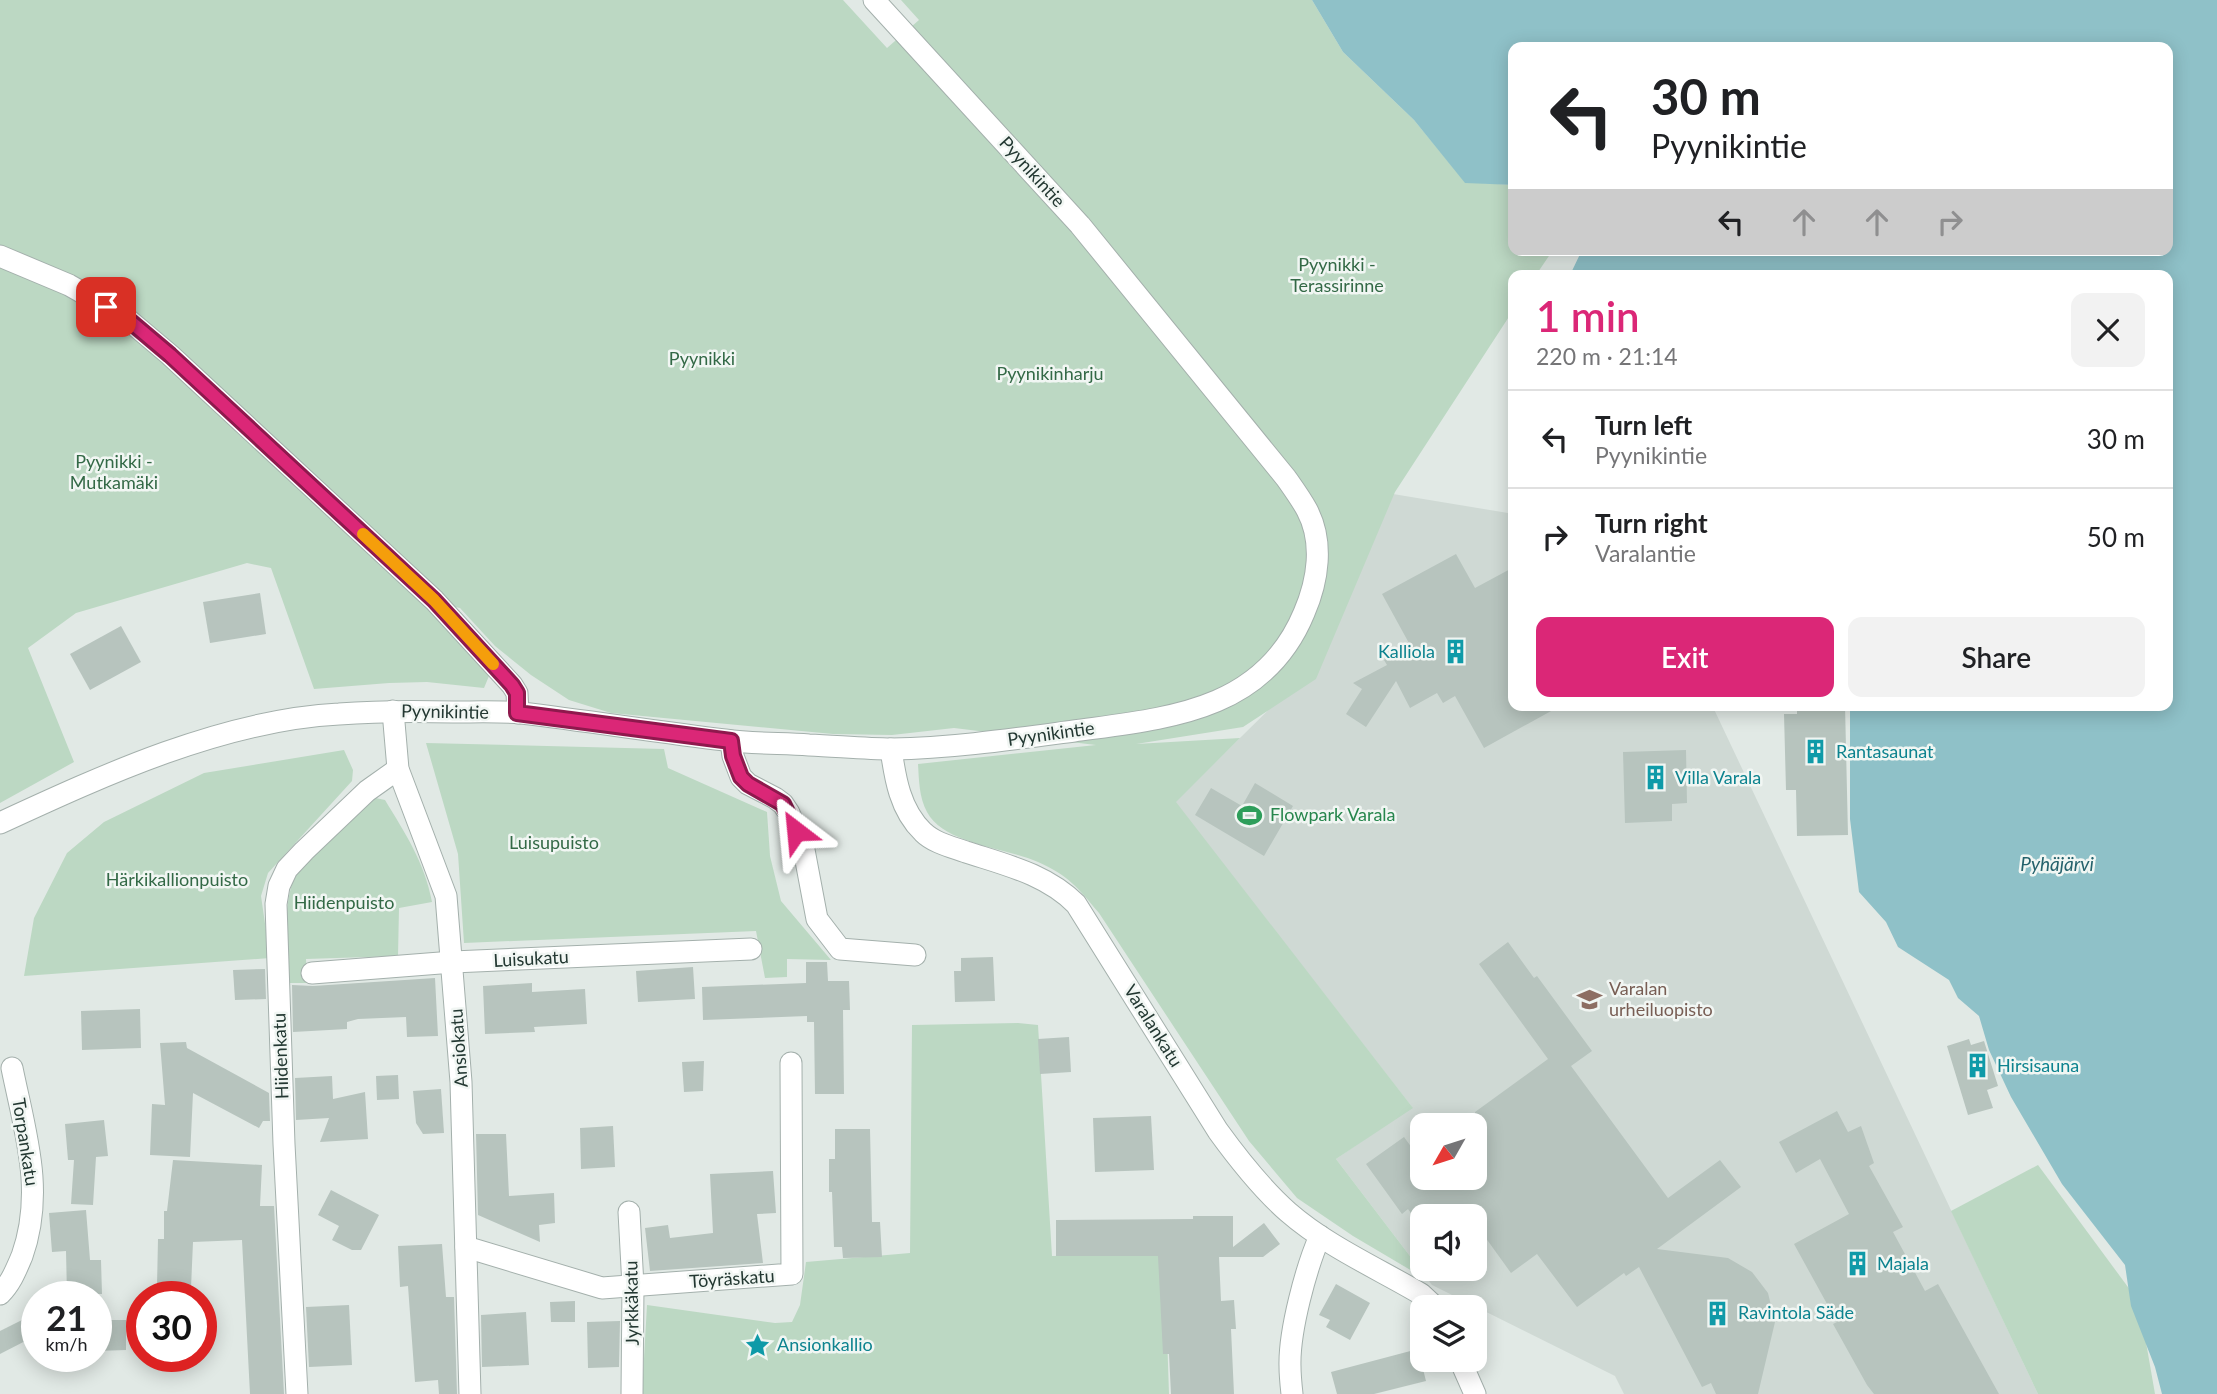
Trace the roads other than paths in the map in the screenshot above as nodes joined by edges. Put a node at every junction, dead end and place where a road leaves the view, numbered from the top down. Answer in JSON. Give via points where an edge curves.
{"nodes":[{"id":1,"x":874,"y":0,"type":"edge"},
{"id":2,"x":0,"y":256,"type":"edge"},
{"id":3,"x":393,"y":711,"type":"junction"},
{"id":4,"x":517,"y":713,"type":"junction"},
{"id":5,"x":731,"y":741,"type":"junction"},
{"id":6,"x":891,"y":749,"type":"junction"},
{"id":7,"x":398,"y":769,"type":"junction"},
{"id":8,"x":0,"y":823,"type":"edge"},
{"id":9,"x":751,"y":949,"type":"dead end"},
{"id":10,"x":915,"y":955,"type":"dead end"},
{"id":11,"x":453,"y":962,"type":"junction"},
{"id":12,"x":312,"y":973,"type":"dead end"},
{"id":13,"x":792,"y":1063,"type":"dead end"},
{"id":14,"x":12,"y":1068,"type":"dead end"},
{"id":15,"x":629,"y":1212,"type":"dead end"},
{"id":16,"x":1320,"y":1236,"type":"junction"},
{"id":17,"x":466,"y":1247,"type":"junction"},
{"id":18,"x":633,"y":1286,"type":"junction"},
{"id":19,"x":0,"y":1294,"type":"edge"},
{"id":20,"x":1422,"y":1295,"type":"edge"},
{"id":21,"x":1465,"y":1372,"type":"edge"},
{"id":22,"x":297,"y":1394,"type":"edge"},
{"id":23,"x":470,"y":1394,"type":"edge"},
{"id":24,"x":632,"y":1394,"type":"edge"},
{"id":25,"x":1292,"y":1394,"type":"edge"},
{"id":26,"x":1475,"y":1394,"type":"edge"}],
"edges":[{"from":1,"to":6,"type":"street","name":"Pyynikintie","via":[[1080,225],[1286,478],[1308,511],[1317,551],[1314,588],[1291,638],[1270,666],[1228,697],[1158,719]]},
{"from":2,"to":4,"type":"street","via":[[69,285],[125,317],[170,355],[434,600],[512,685],[517,693]]},
{"from":3,"to":4,"type":"street","name":"Pyynikintie"},
{"from":3,"to":7,"type":"street","name":"Ansiokatu"},
{"from":3,"to":8,"type":"street","name":"Pyynikintie","via":[[286,720],[236,732],[143,761]]},
{"from":4,"to":5,"type":"street","name":"Pyynikintie"},
{"from":5,"to":6,"type":"street","name":"Pyynikintie"},
{"from":5,"to":10,"type":"street","via":[[741,777],[775,797],[789,813],[804,850],[817,919],[840,949]]},
{"from":6,"to":16,"type":"street","name":"Varalankatu","via":[[896,784],[923,833],[939,843],[1040,877],[1076,904],[1239,1160],[1289,1213]]},
{"from":7,"to":11,"type":"street","name":"Ansiokatu","via":[[446,896]]},
{"from":7,"to":22,"type":"street","name":"Hiidenkatu","via":[[367,790],[304,851],[278,886]]},
{"from":9,"to":11,"type":"street","name":"Luisukatu"},
{"from":11,"to":12,"type":"street","name":"Luisukatu"},
{"from":11,"to":17,"type":"street","name":"Ansiokatu"},
{"from":13,"to":18,"type":"street","name":"Töyräskatu","via":[[792,1274]]},
{"from":14,"to":19,"type":"street","name":"Torpankatu","via":[[33,1167],[33,1208],[16,1271]]},
{"from":15,"to":18,"type":"street","name":"Jyrkkäkatu"},
{"from":16,"to":20,"type":"street","name":"Varalankatu"},
{"from":16,"to":25,"type":"street","via":[[1292,1339]]},
{"from":17,"to":18,"type":"street","name":"Töyräskatu","via":[[602,1288]]},
{"from":17,"to":23,"type":"street","name":"Ansiokatu"},
{"from":18,"to":24,"type":"street","name":"Jyrkkäkatu"},
{"from":21,"to":26,"type":"street"}]}
